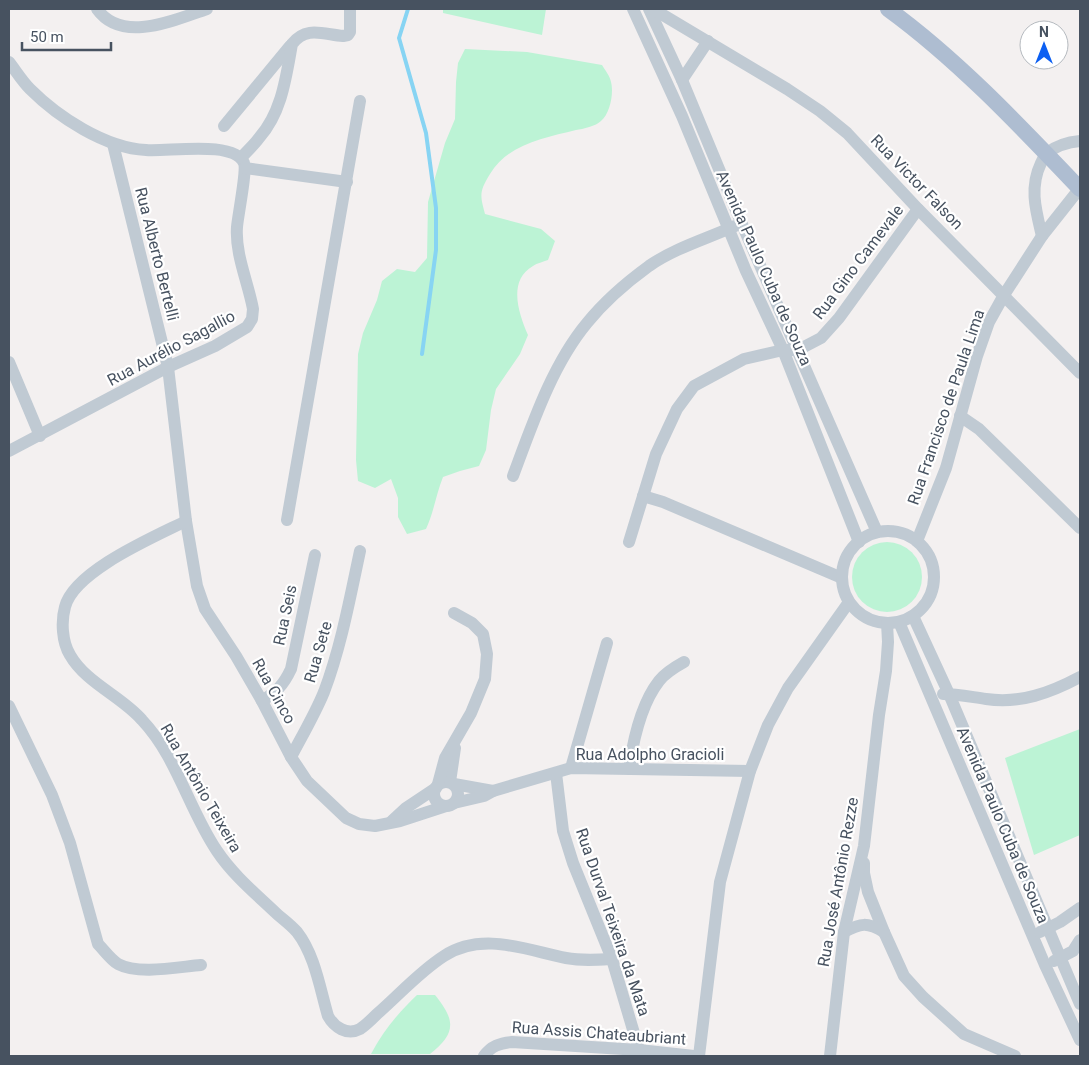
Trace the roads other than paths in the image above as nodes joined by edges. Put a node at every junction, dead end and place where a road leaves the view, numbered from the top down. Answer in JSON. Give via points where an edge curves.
{"nodes":[{"id":1,"x":97,"y":9,"type":"edge"},
{"id":2,"x":207,"y":9,"type":"edge"},
{"id":3,"x":350,"y":9,"type":"edge"},
{"id":4,"x":633,"y":9,"type":"edge"},
{"id":5,"x":649,"y":9,"type":"edge"},
{"id":6,"x":653,"y":9,"type":"edge"},
{"id":7,"x":888,"y":9,"type":"edge"},
{"id":8,"x":708,"y":41,"type":"junction"},
{"id":9,"x":292,"y":44,"type":"junction"},
{"id":10,"x":9,"y":62,"type":"edge"},
{"id":11,"x":682,"y":80,"type":"junction"},
{"id":12,"x":360,"y":101,"type":"dead end"},
{"id":13,"x":224,"y":126,"type":"dead end"},
{"id":14,"x":1080,"y":141,"type":"edge"},
{"id":15,"x":113,"y":144,"type":"junction"},
{"id":16,"x":1046,"y":153,"type":"junction"},
{"id":17,"x":243,"y":163,"type":"junction"},
{"id":18,"x":347,"y":182,"type":"junction"},
{"id":19,"x":1080,"y":188,"type":"edge"},
{"id":20,"x":918,"y":209,"type":"junction"},
{"id":21,"x":741,"y":222,"type":"junction"},
{"id":22,"x":727,"y":229,"type":"junction"},
{"id":23,"x":1042,"y":236,"type":"junction"},
{"id":24,"x":1004,"y":295,"type":"junction"},
{"id":25,"x":783,"y":350,"type":"junction"},
{"id":26,"x":798,"y":350,"type":"junction"},
{"id":27,"x":9,"y":362,"type":"edge"},
{"id":28,"x":168,"y":368,"type":"junction"},
{"id":29,"x":1080,"y":373,"type":"edge"},
{"id":30,"x":960,"y":416,"type":"junction"},
{"id":31,"x":40,"y":436,"type":"junction"},
{"id":32,"x":9,"y":451,"type":"edge"},
{"id":33,"x":513,"y":476,"type":"dead end"},
{"id":34,"x":643,"y":496,"type":"junction"},
{"id":35,"x":287,"y":520,"type":"dead end"},
{"id":36,"x":186,"y":521,"type":"junction"},
{"id":37,"x":1080,"y":528,"type":"edge"},
{"id":38,"x":877,"y":532,"type":"junction"},
{"id":39,"x":917,"y":541,"type":"junction"},
{"id":40,"x":629,"y":542,"type":"dead end"},
{"id":41,"x":859,"y":542,"type":"junction"},
{"id":42,"x":360,"y":551,"type":"dead end"},
{"id":43,"x":315,"y":555,"type":"dead end"},
{"id":44,"x":842,"y":578,"type":"junction"},
{"id":45,"x":849,"y":602,"type":"junction"},
{"id":46,"x":454,"y":613,"type":"dead end"},
{"id":47,"x":913,"y":616,"type":"junction"},
{"id":48,"x":893,"y":623,"type":"junction"},
{"id":49,"x":607,"y":642,"type":"dead end"},
{"id":50,"x":684,"y":662,"type":"dead end"},
{"id":51,"x":1080,"y":677,"type":"edge"},
{"id":52,"x":930,"y":694,"type":"junction"},
{"id":53,"x":949,"y":694,"type":"junction"},
{"id":54,"x":262,"y":701,"type":"junction"},
{"id":55,"x":9,"y":706,"type":"edge"},
{"id":56,"x":291,"y":757,"type":"junction"},
{"id":57,"x":571,"y":768,"type":"junction"},
{"id":58,"x":630,"y":769,"type":"junction"},
{"id":59,"x":750,"y":771,"type":"junction"},
{"id":60,"x":556,"y":773,"type":"junction"},
{"id":61,"x":445,"y":785,"type":"junction"},
{"id":62,"x":493,"y":791,"type":"junction"},
{"id":63,"x":450,"y":804,"type":"junction"},
{"id":64,"x":392,"y":822,"type":"junction"},
{"id":65,"x":864,"y":846,"type":"junction"},
{"id":66,"x":1080,"y":908,"type":"edge"},
{"id":67,"x":1047,"y":928,"type":"junction"},
{"id":68,"x":844,"y":932,"type":"junction"},
{"id":69,"x":884,"y":932,"type":"junction"},
{"id":70,"x":1032,"y":935,"type":"junction"},
{"id":71,"x":1080,"y":940,"type":"edge"},
{"id":72,"x":1061,"y":958,"type":"junction"},
{"id":73,"x":612,"y":959,"type":"junction"},
{"id":74,"x":201,"y":965,"type":"dead end"},
{"id":75,"x":1045,"y":965,"type":"junction"},
{"id":76,"x":1080,"y":1004,"type":"edge"},
{"id":77,"x":1080,"y":1040,"type":"edge"},
{"id":78,"x":639,"y":1050,"type":"junction"},
{"id":79,"x":484,"y":1056,"type":"edge"},
{"id":80,"x":694,"y":1056,"type":"edge"},
{"id":81,"x":699,"y":1056,"type":"edge"},
{"id":82,"x":830,"y":1056,"type":"edge"},
{"id":83,"x":1015,"y":1056,"type":"edge"}],
"edges":[{"from":1,"to":2,"type":"street","via":[[116,25],[131,28],[178,19]]},
{"from":3,"to":9,"type":"street","via":[[348,35],[308,32]]},
{"from":4,"to":22,"type":"street","name":"Avenida Paulo Cuba de Souza","via":[[682,116]]},
{"from":5,"to":11,"type":"street","name":"Avenida Paulo Cuba de Souza"},
{"from":6,"to":8,"type":"street","name":"Rua Victor Falson"},
{"from":7,"to":16,"type":"main road","via":[[918,31]]},
{"from":8,"to":11,"type":"street"},
{"from":8,"to":20,"type":"street","name":"Rua Victor Falson","via":[[820,111],[847,133]]},
{"from":9,"to":13,"type":"street"},
{"from":9,"to":17,"type":"street","via":[[275,114]]},
{"from":10,"to":15,"type":"street","via":[[30,88],[59,114]]},
{"from":11,"to":21,"type":"street","name":"Avenida Paulo Cuba de Souza"},
{"from":12,"to":18,"type":"street"},
{"from":14,"to":16,"type":"street","via":[[1066,143]]},
{"from":15,"to":17,"type":"street","via":[[145,150],[220,149],[230,151]]},
{"from":15,"to":28,"type":"street","name":"Rua Alberto Bertelli"},
{"from":16,"to":19,"type":"main road"},
{"from":16,"to":23,"type":"street","via":[[1034,183],[1035,209]]},
{"from":17,"to":18,"type":"street"},
{"from":17,"to":28,"type":"street","name":"Rua Aurélio Sagallio","via":[[237,237],[253,309],[252,319],[247,327]]},
{"from":18,"to":35,"type":"street"},
{"from":19,"to":23,"type":"street","name":"Rua Francisco de Paula Lima"},
{"from":20,"to":24,"type":"street","name":"Rua Victor Falson"},
{"from":20,"to":26,"type":"street","name":"Rua Gino Camevale","via":[[839,318],[821,338]]},
{"from":21,"to":22,"type":"street"},
{"from":21,"to":26,"type":"street","name":"Avenida Paulo Cuba de Souza"},
{"from":22,"to":25,"type":"street","name":"Avenida Paulo Cuba de Souza"},
{"from":22,"to":33,"type":"street","via":[[650,266],[587,323],[543,398]]},
{"from":23,"to":24,"type":"street","name":"Rua Francisco de Paula Lima"},
{"from":24,"to":29,"type":"street","name":"Rua Victor Falson"},
{"from":24,"to":30,"type":"street","name":"Rua Francisco de Paula Lima","via":[[989,322]]},
{"from":25,"to":26,"type":"street"},
{"from":25,"to":34,"type":"street","via":[[744,359],[694,386],[677,409],[656,454]]},
{"from":25,"to":41,"type":"street","name":"Avenida Paulo Cuba de Souza"},
{"from":26,"to":38,"type":"street","name":"Avenida Paulo Cuba de Souza"},
{"from":27,"to":31,"type":"street"},
{"from":28,"to":31,"type":"street","name":"Rua Aurélio Sagallio"},
{"from":28,"to":36,"type":"street","name":"Rua Alberto Bertelli"},
{"from":30,"to":37,"type":"street","via":[[979,429]]},
{"from":30,"to":39,"type":"street","name":"Rua Francisco de Paula Lima","via":[[946,468]]},
{"from":31,"to":32,"type":"street","name":"Rua Aurélio Sagallio"},
{"from":34,"to":40,"type":"street"},
{"from":34,"to":44,"type":"street"},
{"from":36,"to":54,"type":"street","name":"Rua Cinco","via":[[205,609]]},
{"from":36,"to":73,"type":"street","name":"Rua Antônio Teixeira","via":[[126,550],[95,570],[74,591],[65,606],[64,643],[79,668],[126,703],[144,721],[167,754],[217,852],[231,870],[296,932],[312,962],[333,1025],[345,1031],[359,1029],[422,973],[462,947],[510,945],[566,958]]},
{"from":38,"to":39,"type":"street","via":[[894,532]]},
{"from":38,"to":41,"type":"street"},
{"from":39,"to":47,"type":"street","via":[[927,551],[935,579],[932,594]]},
{"from":41,"to":44,"type":"street","via":[[844,564]]},
{"from":42,"to":56,"type":"street","name":"Rua Sete","via":[[329,678]]},
{"from":43,"to":54,"type":"street","name":"Rua Seis","via":[[291,669],[282,686]]},
{"from":44,"to":45,"type":"street"},
{"from":45,"to":48,"type":"street","via":[[872,620]]},
{"from":45,"to":59,"type":"street","via":[[788,688],[768,725]]},
{"from":46,"to":61,"type":"street","via":[[483,634],[487,654],[479,695],[457,738]]},
{"from":47,"to":48,"type":"street"},
{"from":47,"to":53,"type":"street","name":"Avenida Paulo Cuba de Souza"},
{"from":48,"to":52,"type":"street","name":"Avenida Paulo Cuba de Souza"},
{"from":48,"to":65,"type":"street","name":"Rua José Antônio Rezze","via":[[888,642]]},
{"from":49,"to":57,"type":"street"},
{"from":50,"to":58,"type":"street","via":[[659,681],[647,702],[636,731]]},
{"from":51,"to":53,"type":"street","via":[[1046,694],[1015,700]]},
{"from":52,"to":53,"type":"street"},
{"from":52,"to":70,"type":"street","name":"Avenida Paulo Cuba de Souza"},
{"from":53,"to":67,"type":"street","name":"Avenida Paulo Cuba de Souza"},
{"from":54,"to":56,"type":"street","name":"Rua Cinco"},
{"from":55,"to":74,"type":"street","via":[[52,795],[70,843],[98,944],[118,964],[132,968]]},
{"from":56,"to":64,"type":"street","name":"Rua Cinco","via":[[307,781],[346,818],[374,826]]},
{"from":57,"to":58,"type":"street","name":"Rua Adolpho Gracioli"},
{"from":57,"to":60,"type":"street","name":"Rua Adolpho Gracioli"},
{"from":58,"to":59,"type":"street","name":"Rua Adolpho Gracioli"},
{"from":59,"to":81,"type":"street","via":[[720,882]]},
{"from":60,"to":62,"type":"street","name":"Rua Adolpho Gracioli"},
{"from":60,"to":73,"type":"street","name":"Rua Durval Teixeira da Mata","via":[[563,831]]},
{"from":61,"to":62,"type":"street","name":"Rua Adolpho Gracioli"},
{"from":61,"to":63,"type":"street","via":[[458,790],[458,796]]},
{"from":61,"to":63,"type":"street","via":[[434,792],[436,800]]},
{"from":61,"to":64,"type":"street","via":[[406,808]]},
{"from":62,"to":63,"type":"street","name":"Rua Adolpho Gracioli"},
{"from":63,"to":64,"type":"street","name":"Rua Cinco"},
{"from":65,"to":68,"type":"street","name":"Rua José Antônio Rezze"},
{"from":65,"to":69,"type":"street","via":[[868,892]]},
{"from":66,"to":67,"type":"street"},
{"from":67,"to":70,"type":"street"},
{"from":67,"to":72,"type":"street","name":"Avenida Paulo Cuba de Souza"},
{"from":68,"to":69,"type":"street","via":[[871,924]]},
{"from":68,"to":82,"type":"street","name":"Rua José Antônio Rezze"},
{"from":69,"to":83,"type":"street","via":[[904,976],[923,998],[964,1034]]},
{"from":70,"to":75,"type":"street","name":"Avenida Paulo Cuba de Souza"},
{"from":71,"to":72,"type":"street"},
{"from":72,"to":75,"type":"street"},
{"from":72,"to":76,"type":"street","name":"Avenida Paulo Cuba de Souza"},
{"from":73,"to":78,"type":"street","name":"Rua Durval Teixeira da Mata"},
{"from":75,"to":77,"type":"street","name":"Avenida Paulo Cuba de Souza"},
{"from":78,"to":79,"type":"street","name":"Rua Assis Chateaubriant","via":[[512,1042],[501,1043]]},
{"from":78,"to":80,"type":"street","name":"Rua Assis Chateaubriant"}]}
